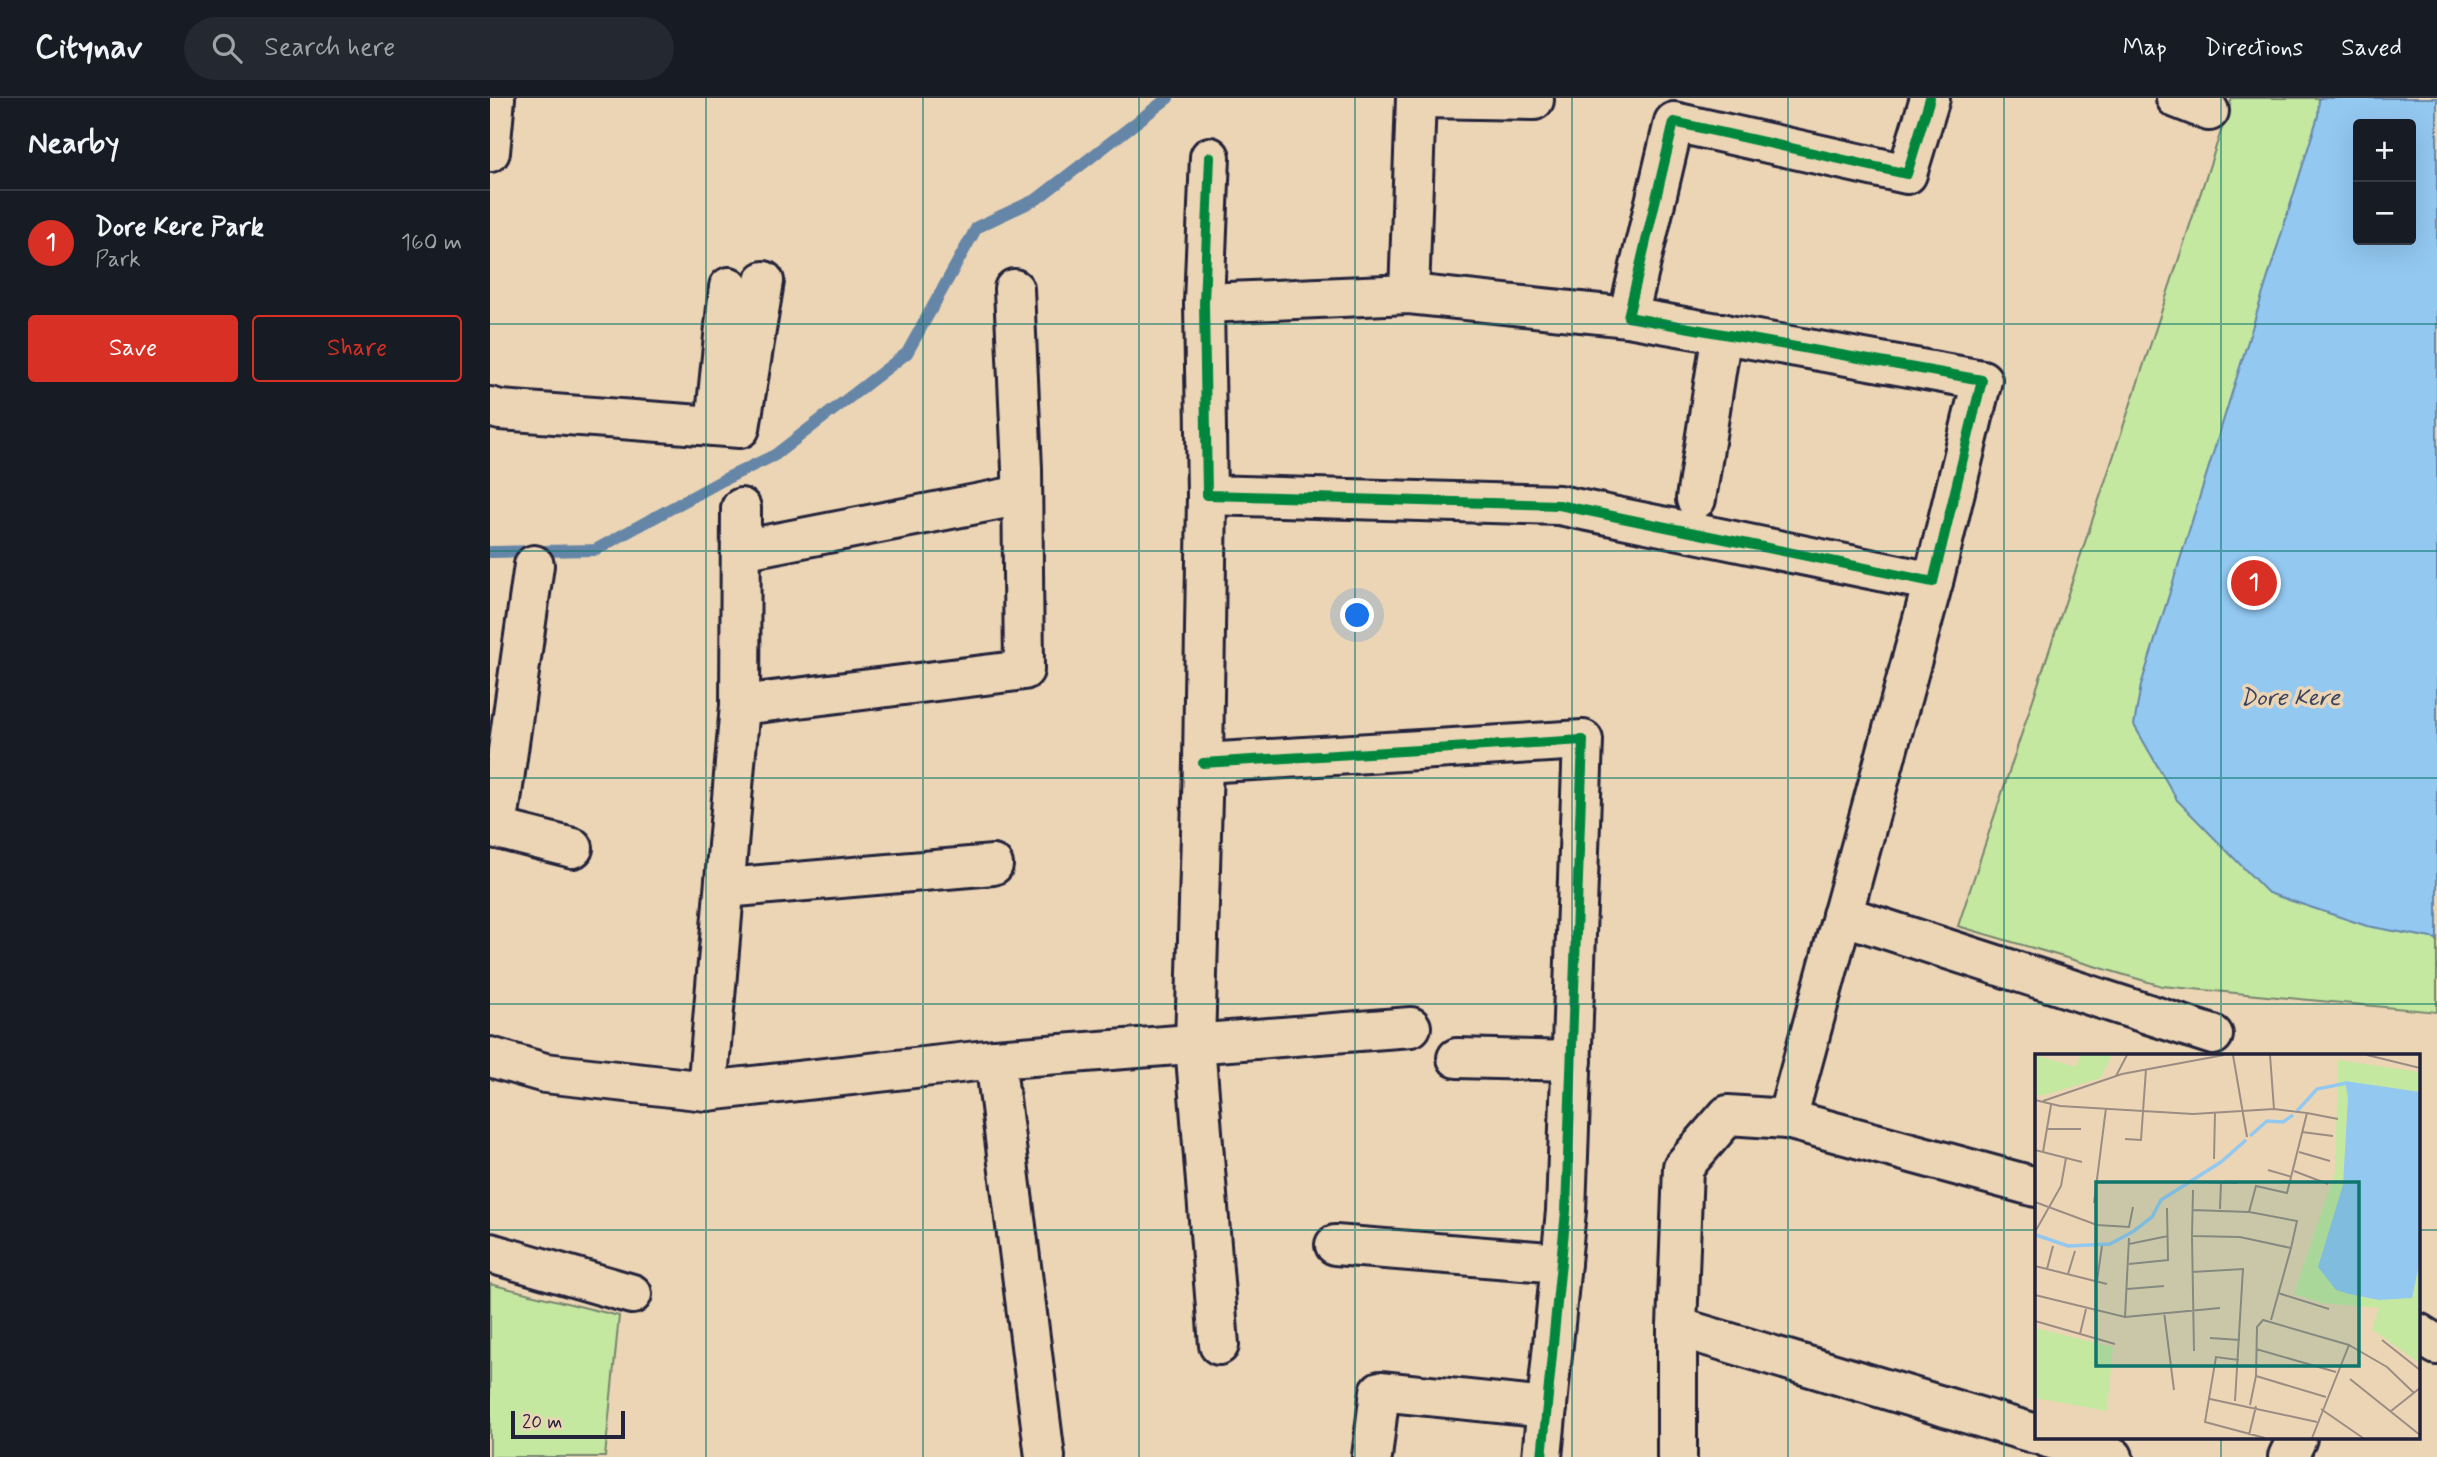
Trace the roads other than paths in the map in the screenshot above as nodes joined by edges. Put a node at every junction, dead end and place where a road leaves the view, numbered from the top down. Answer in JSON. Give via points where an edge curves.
{"nodes":[{"id":1,"x":495,"y":98,"type":"edge"},
{"id":2,"x":1416,"y":98,"type":"edge"},
{"id":3,"x":1422,"y":98,"type":"edge"},
{"id":4,"x":1930,"y":98,"type":"edge"},
{"id":5,"x":1534,"y":100,"type":"dead end"},
{"id":6,"x":490,"y":152,"type":"edge"},
{"id":7,"x":1210,"y":157,"type":"dead end"},
{"id":8,"x":747,"y":284,"type":"dead end"},
{"id":9,"x":1014,"y":289,"type":"dead end"},
{"id":10,"x":1409,"y":295,"type":"junction"},
{"id":11,"x":1203,"y":303,"type":"junction"},
{"id":12,"x":1628,"y":317,"type":"junction"},
{"id":13,"x":1722,"y":333,"type":"junction"},
{"id":14,"x":495,"y":408,"type":"edge"},
{"id":15,"x":1022,"y":495,"type":"junction"},
{"id":16,"x":1207,"y":495,"type":"junction"},
{"id":17,"x":1696,"y":499,"type":"dead end"},
{"id":18,"x":741,"y":508,"type":"dead end"},
{"id":19,"x":741,"y":550,"type":"junction"},
{"id":20,"x":534,"y":565,"type":"dead end"},
{"id":21,"x":1933,"y":582,"type":"junction"},
{"id":22,"x":740,"y":705,"type":"junction"},
{"id":23,"x":1203,"y":763,"type":"junction"},
{"id":24,"x":494,"y":828,"type":"edge"},
{"id":25,"x":573,"y":848,"type":"dead end"},
{"id":26,"x":993,"y":865,"type":"dead end"},
{"id":27,"x":724,"y":888,"type":"junction"},
{"id":28,"x":1842,"y":915,"type":"junction"},
{"id":29,"x":1410,"y":1027,"type":"dead end"},
{"id":30,"x":2213,"y":1035,"type":"dead end"},
{"id":31,"x":1195,"y":1044,"type":"junction"},
{"id":32,"x":490,"y":1057,"type":"edge"},
{"id":33,"x":1457,"y":1058,"type":"dead end"},
{"id":34,"x":995,"y":1059,"type":"junction"},
{"id":35,"x":1572,"y":1061,"type":"junction"},
{"id":36,"x":707,"y":1091,"type":"junction"},
{"id":37,"x":1787,"y":1119,"type":"junction"},
{"id":38,"x":2035,"y":1187,"type":"edge"},
{"id":39,"x":1335,"y":1245,"type":"dead end"},
{"id":40,"x":490,"y":1253,"type":"edge"},
{"id":41,"x":1561,"y":1264,"type":"junction"},
{"id":42,"x":632,"y":1294,"type":"dead end"},
{"id":43,"x":1677,"y":1327,"type":"junction"},
{"id":44,"x":2420,"y":1334,"type":"edge"},
{"id":45,"x":1219,"y":1345,"type":"dead end"},
{"id":46,"x":2437,"y":1345,"type":"edge"},
{"id":47,"x":1547,"y":1408,"type":"junction"},
{"id":48,"x":2035,"y":1434,"type":"edge"},
{"id":49,"x":2055,"y":1440,"type":"edge"},
{"id":50,"x":2296,"y":1440,"type":"edge"},
{"id":51,"x":1045,"y":1457,"type":"edge"},
{"id":52,"x":1372,"y":1457,"type":"edge"},
{"id":53,"x":1542,"y":1457,"type":"edge"},
{"id":54,"x":1677,"y":1457,"type":"edge"},
{"id":55,"x":2113,"y":1457,"type":"edge"},
{"id":56,"x":2288,"y":1457,"type":"edge"}],
"edges":[{"from":1,"to":6,"type":"street"},
{"from":2,"to":10,"type":"street"},
{"from":3,"to":5,"type":"street"},
{"from":4,"to":12,"type":"street","via":[[1907,173],[1674,122]]},
{"from":7,"to":11,"type":"street"},
{"from":8,"to":14,"type":"street","via":[[740,428]]},
{"from":9,"to":15,"type":"street"},
{"from":10,"to":11,"type":"street"},
{"from":10,"to":12,"type":"street"},
{"from":11,"to":16,"type":"street"},
{"from":12,"to":13,"type":"street"},
{"from":13,"to":17,"type":"street"},
{"from":13,"to":21,"type":"street","via":[[1982,380]]},
{"from":15,"to":19,"type":"street"},
{"from":15,"to":22,"type":"street","via":[[1024,670]]},
{"from":16,"to":21,"type":"street","via":[[1559,505]]},
{"from":16,"to":23,"type":"street"},
{"from":18,"to":19,"type":"street"},
{"from":19,"to":22,"type":"street"},
{"from":20,"to":24,"type":"street"},
{"from":21,"to":28,"type":"street"},
{"from":22,"to":27,"type":"street"},
{"from":23,"to":31,"type":"street"},
{"from":23,"to":35,"type":"street","via":[[1583,740]]},
{"from":24,"to":25,"type":"street"},
{"from":26,"to":27,"type":"street"},
{"from":27,"to":36,"type":"street"},
{"from":28,"to":30,"type":"street"},
{"from":28,"to":37,"type":"street"},
{"from":29,"to":31,"type":"street"},
{"from":31,"to":34,"type":"street"},
{"from":31,"to":45,"type":"street"},
{"from":32,"to":36,"type":"street","via":[[545,1073]]},
{"from":33,"to":35,"type":"street"},
{"from":34,"to":36,"type":"street"},
{"from":34,"to":51,"type":"street"},
{"from":35,"to":41,"type":"street"},
{"from":37,"to":38,"type":"street"},
{"from":37,"to":43,"type":"street","via":[[1728,1115],[1683,1167]]},
{"from":39,"to":41,"type":"street"},
{"from":40,"to":42,"type":"street"},
{"from":41,"to":47,"type":"street"},
{"from":43,"to":48,"type":"street"},
{"from":43,"to":54,"type":"street"},
{"from":44,"to":46,"type":"street"},
{"from":47,"to":52,"type":"street","via":[[1380,1391]]},
{"from":47,"to":53,"type":"street"},
{"from":49,"to":55,"type":"street"},
{"from":50,"to":56,"type":"street"}]}
